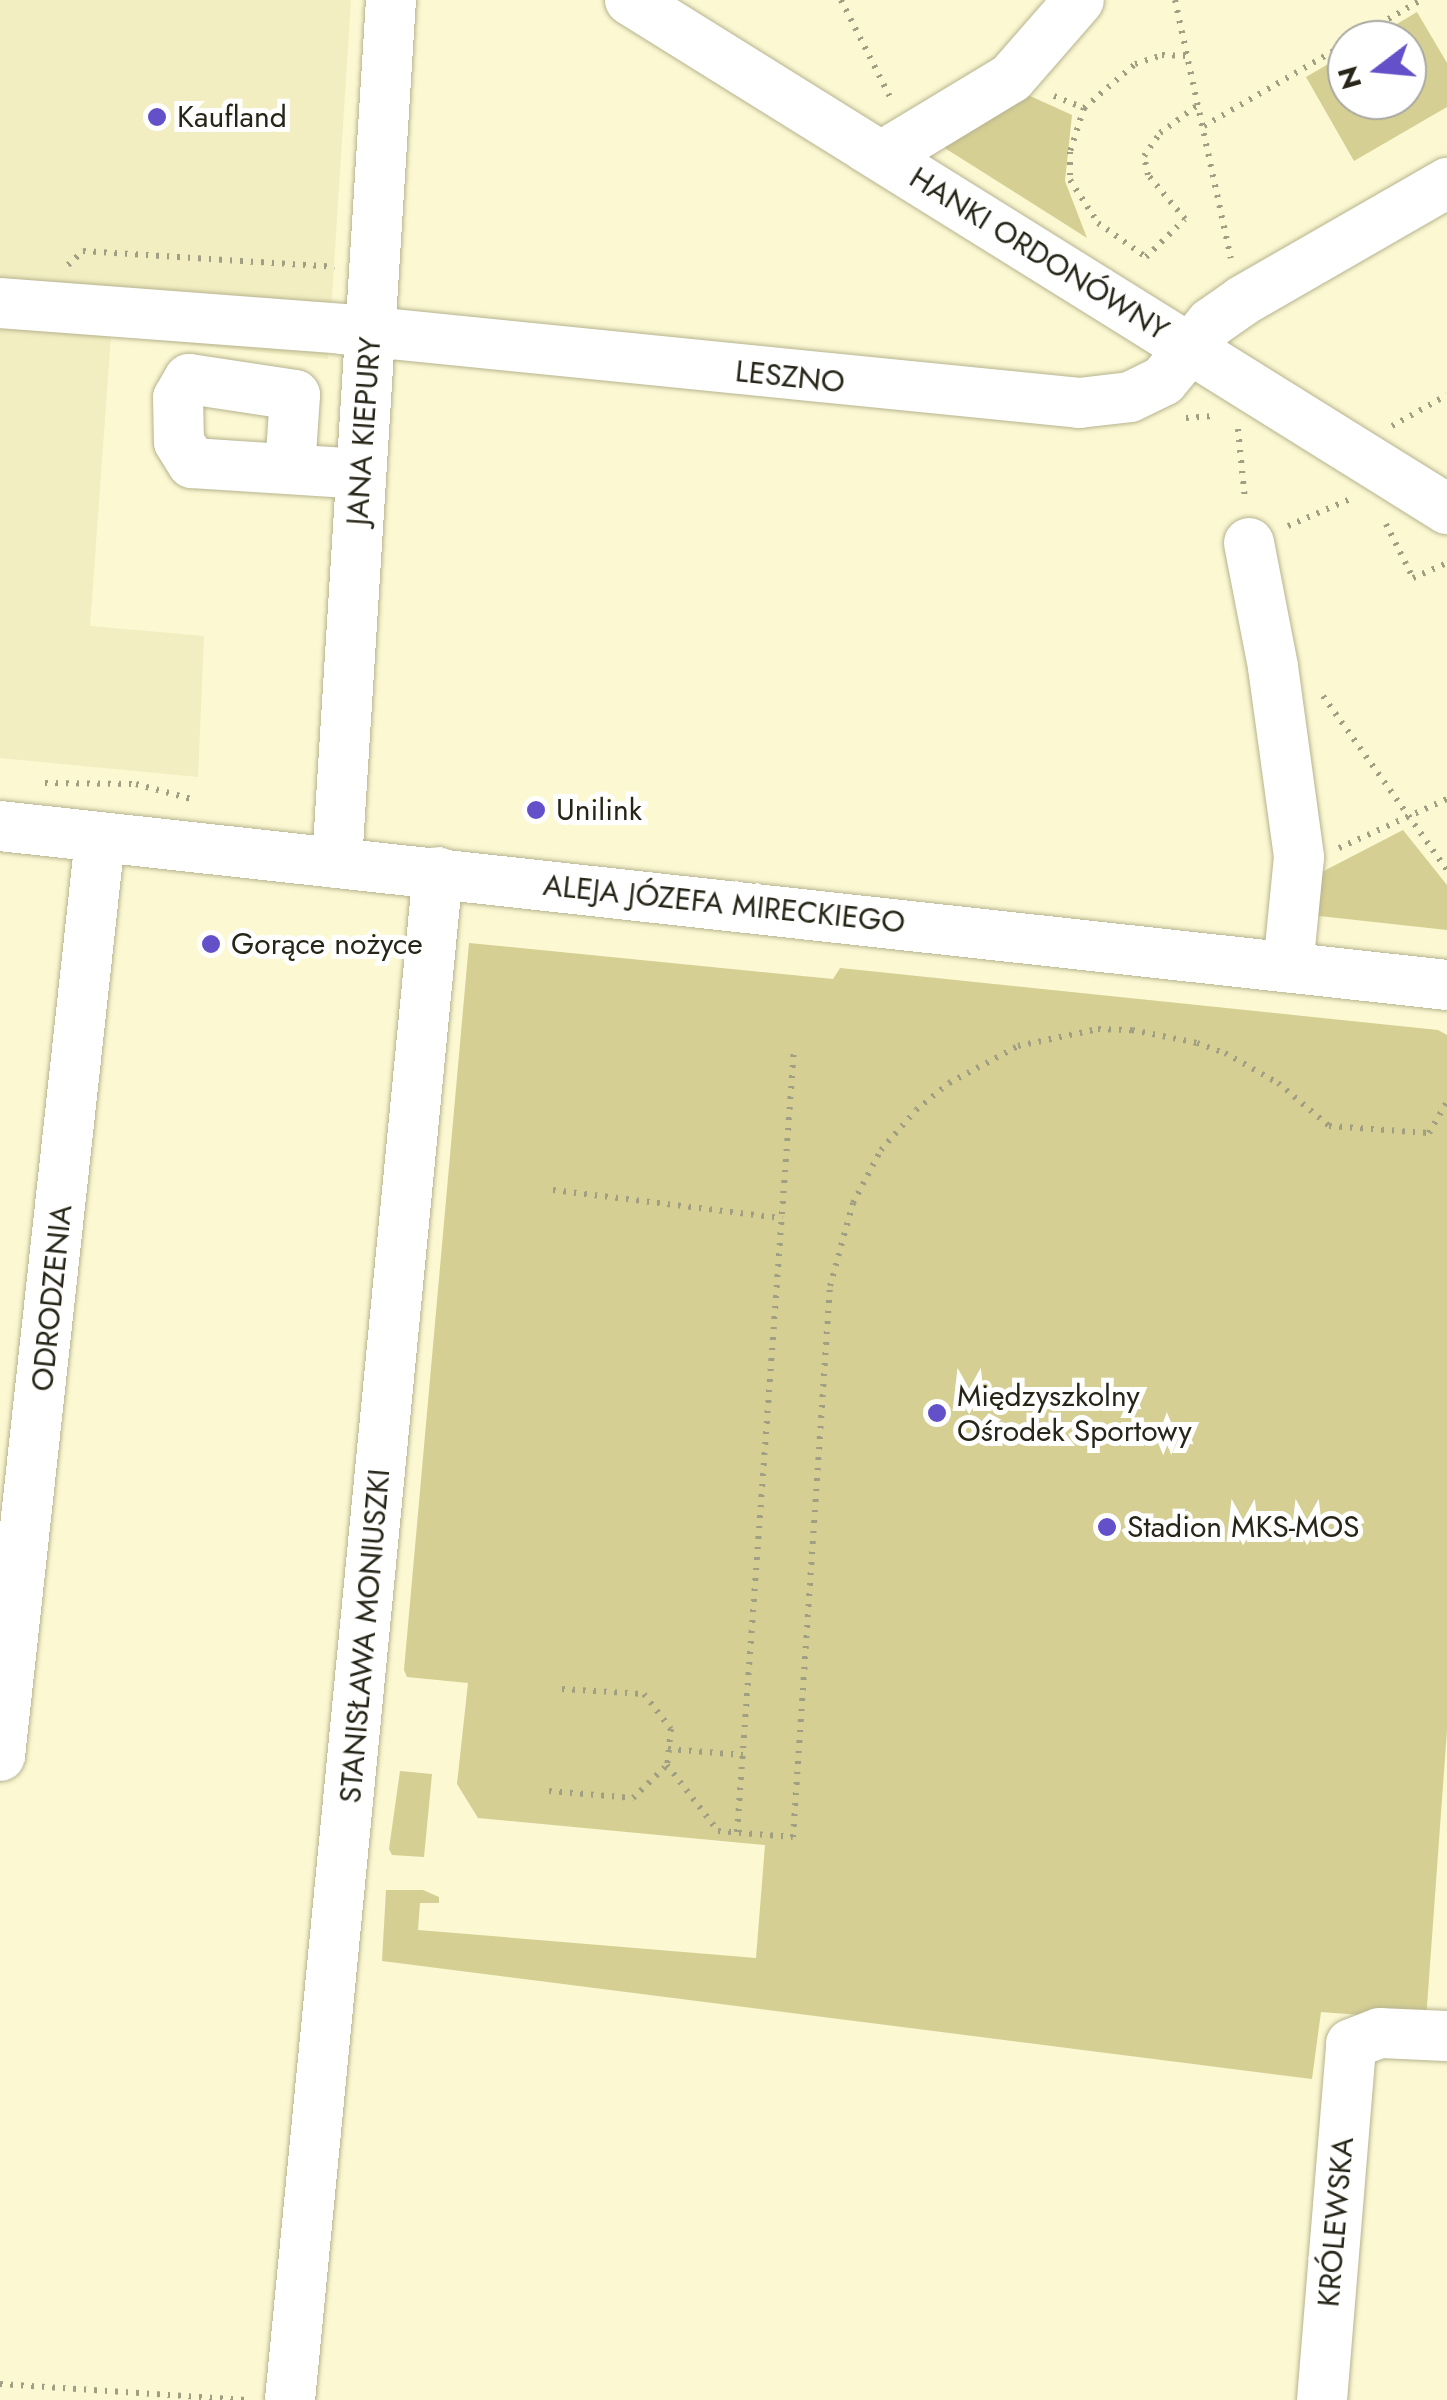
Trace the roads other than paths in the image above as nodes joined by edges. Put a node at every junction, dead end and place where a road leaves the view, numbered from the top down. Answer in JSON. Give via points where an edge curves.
{"nodes":[{"id":1,"x":391,"y":0,"type":"edge"},
{"id":2,"x":630,"y":0,"type":"edge"},
{"id":3,"x":1080,"y":0,"type":"edge"},
{"id":4,"x":882,"y":156,"type":"junction"},
{"id":5,"x":1447,"y":183,"type":"edge"},
{"id":6,"x":0,"y":303,"type":"edge"},
{"id":7,"x":370,"y":334,"type":"junction"},
{"id":8,"x":1192,"y":349,"type":"junction"},
{"id":9,"x":290,"y":469,"type":"dead end"},
{"id":10,"x":361,"y":474,"type":"junction"},
{"id":11,"x":1447,"y":509,"type":"edge"},
{"id":12,"x":1249,"y":544,"type":"road end"},
{"id":13,"x":0,"y":826,"type":"edge"},
{"id":14,"x":100,"y":839,"type":"junction"},
{"id":15,"x":337,"y":863,"type":"junction"},
{"id":16,"x":438,"y":872,"type":"junction"},
{"id":17,"x":1288,"y":967,"type":"junction"},
{"id":18,"x":1447,"y":985,"type":"edge"},
{"id":19,"x":22,"y":1380,"type":"edge"},
{"id":20,"x":0,"y":1756,"type":"edge"},
{"id":21,"x":1447,"y":2036,"type":"edge"},
{"id":22,"x":290,"y":2400,"type":"edge"},
{"id":23,"x":1322,"y":2400,"type":"edge"}],
"edges":[{"from":1,"to":7,"type":"street","name":"JANA KIEPURY"},
{"from":2,"to":4,"type":"street","name":"HANKI ORDONÓWNY"},
{"from":3,"to":4,"type":"street","via":[[1011,78]]},
{"from":4,"to":8,"type":"street","name":"HANKI ORDONÓWNY"},
{"from":5,"to":8,"type":"street","name":"LESZNO","via":[[1242,302],[1211,323]]},
{"from":6,"to":7,"type":"street","name":"LESZNO"},
{"from":7,"to":8,"type":"street","name":"LESZNO","via":[[1079,403],[1130,398],[1163,381]]},
{"from":7,"to":10,"type":"street","name":"JANA KIEPURY"},
{"from":8,"to":11,"type":"street","name":"HANKI ORDONÓWNY"},
{"from":9,"to":10,"type":"street"},
{"from":10,"to":15,"type":"street","name":"JANA KIEPURY"},
{"from":12,"to":17,"type":"street","via":[[1299,857]]},
{"from":13,"to":14,"type":"street","name":"ALEJA JÓZEFA MIRECKIEGO"},
{"from":14,"to":15,"type":"street","name":"ALEJA JÓZEFA MIRECKIEGO"},
{"from":14,"to":19,"type":"street","name":"ODRODZENIA"},
{"from":15,"to":16,"type":"street","name":"ALEJA JÓZEFA MIRECKIEGO"},
{"from":16,"to":17,"type":"street","name":"ALEJA JÓZEFA MIRECKIEGO"},
{"from":16,"to":22,"type":"street","name":"STANISŁAWA MONIUSZKI"},
{"from":17,"to":18,"type":"street","name":"ALEJA JÓZEFA MIRECKIEGO"},
{"from":19,"to":20,"type":"street","name":"ODRODZENIA"},
{"from":21,"to":23,"type":"street","name":"KRÓLEWSKA","via":[[1380,2034],[1351,2044]]}]}
